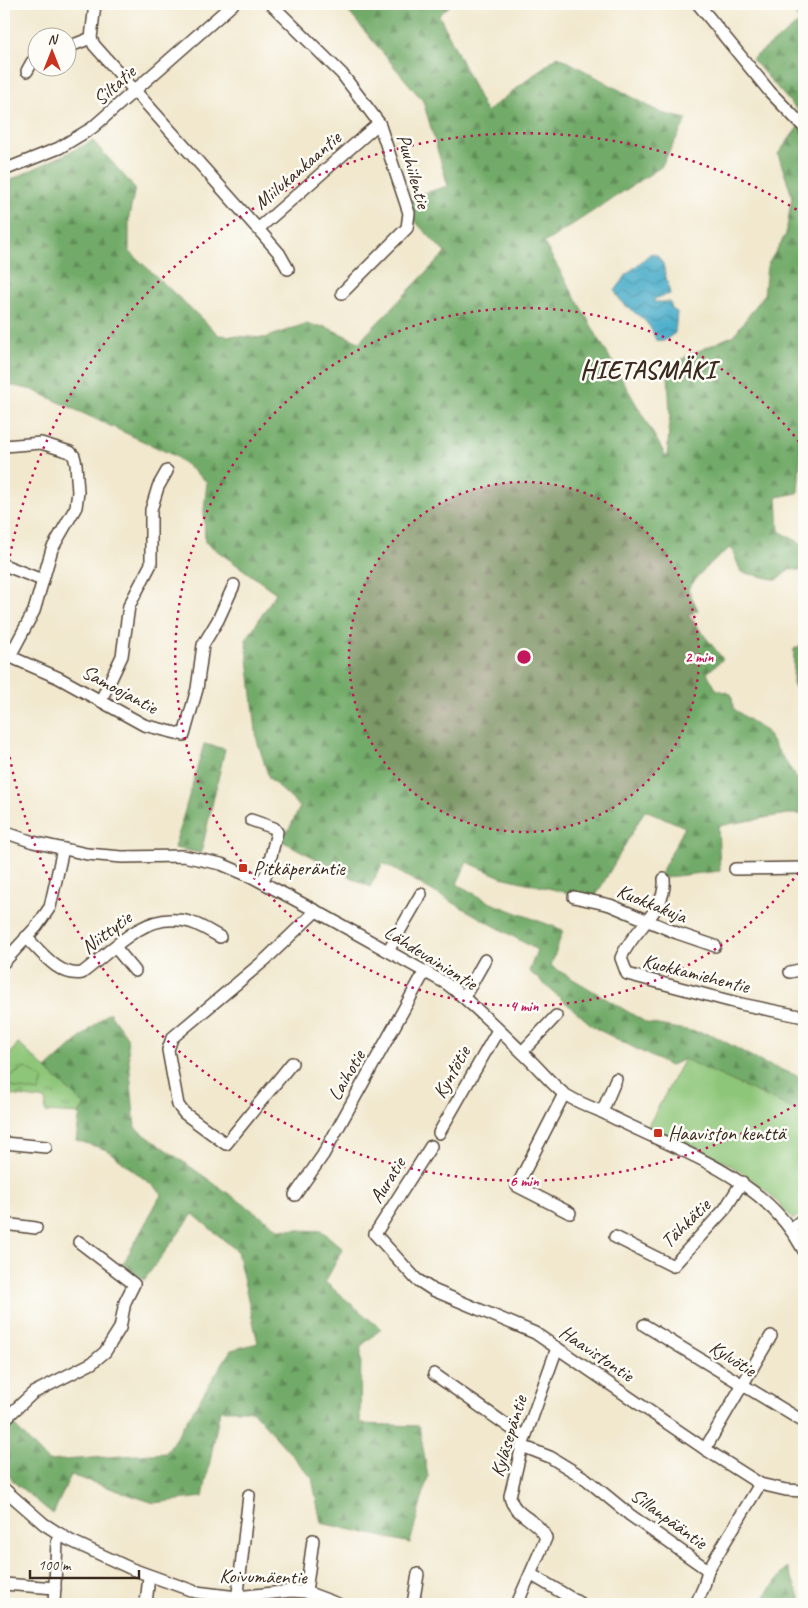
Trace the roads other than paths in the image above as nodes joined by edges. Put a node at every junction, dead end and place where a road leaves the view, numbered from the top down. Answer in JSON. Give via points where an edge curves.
{"nodes":[{"id":1,"x":95,"y":4,"type":"edge"},
{"id":2,"x":233,"y":4,"type":"edge"},
{"id":3,"x":271,"y":4,"type":"edge"},
{"id":4,"x":698,"y":4,"type":"edge"},
{"id":5,"x":91,"y":38,"type":"junction"},
{"id":6,"x":78,"y":43,"type":"edge"},
{"id":7,"x":134,"y":91,"type":"junction"},
{"id":8,"x":379,"y":123,"type":"junction"},
{"id":9,"x":804,"y":127,"type":"edge"},
{"id":10,"x":4,"y":170,"type":"edge"},
{"id":11,"x":258,"y":229,"type":"junction"},
{"id":12,"x":288,"y":269,"type":"dead end"},
{"id":13,"x":342,"y":293,"type":"dead end"},
{"id":14,"x":4,"y":446,"type":"edge"},
{"id":15,"x":167,"y":471,"type":"dead end"},
{"id":16,"x":4,"y":565,"type":"edge"},
{"id":17,"x":42,"y":580,"type":"junction"},
{"id":18,"x":234,"y":585,"type":"dead end"},
{"id":19,"x":7,"y":655,"type":"edge"},
{"id":20,"x":101,"y":700,"type":"junction"},
{"id":21,"x":251,"y":820,"type":"dead end"},
{"id":22,"x":4,"y":832,"type":"edge"},
{"id":23,"x":62,"y":850,"type":"junction"},
{"id":24,"x":804,"y":868,"type":"edge"},
{"id":25,"x":735,"y":869,"type":"dead end"},
{"id":26,"x":664,"y":879,"type":"dead end"},
{"id":27,"x":262,"y":882,"type":"junction"},
{"id":28,"x":421,"y":894,"type":"dead end"},
{"id":29,"x":574,"y":897,"type":"dead end"},
{"id":30,"x":316,"y":911,"type":"junction"},
{"id":31,"x":645,"y":921,"type":"junction"},
{"id":32,"x":220,"y":937,"type":"dead end"},
{"id":33,"x":26,"y":938,"type":"junction"},
{"id":34,"x":715,"y":946,"type":"dead end"},
{"id":35,"x":115,"y":948,"type":"junction"},
{"id":36,"x":388,"y":951,"type":"junction"},
{"id":37,"x":485,"y":960,"type":"dead end"},
{"id":38,"x":4,"y":962,"type":"edge"},
{"id":39,"x":804,"y":969,"type":"edge"},
{"id":40,"x":135,"y":971,"type":"dead end"},
{"id":41,"x":425,"y":971,"type":"junction"},
{"id":42,"x":790,"y":972,"type":"dead end"},
{"id":43,"x":464,"y":997,"type":"junction"},
{"id":44,"x":556,"y":1016,"type":"dead end"},
{"id":45,"x":804,"y":1017,"type":"edge"},
{"id":46,"x":498,"y":1030,"type":"junction"},
{"id":47,"x":522,"y":1052,"type":"junction"},
{"id":48,"x":292,"y":1063,"type":"dead end"},
{"id":49,"x":616,"y":1080,"type":"dead end"},
{"id":50,"x":564,"y":1094,"type":"junction"},
{"id":51,"x":602,"y":1112,"type":"junction"},
{"id":52,"x":440,"y":1133,"type":"dead end"},
{"id":53,"x":4,"y":1143,"type":"edge"},
{"id":54,"x":431,"y":1146,"type":"dead end"},
{"id":55,"x":46,"y":1148,"type":"dead end"},
{"id":56,"x":742,"y":1182,"type":"junction"},
{"id":57,"x":295,"y":1195,"type":"dead end"},
{"id":58,"x":570,"y":1214,"type":"dead end"},
{"id":59,"x":804,"y":1218,"type":"edge"},
{"id":60,"x":4,"y":1224,"type":"edge"},
{"id":61,"x":36,"y":1228,"type":"dead end"},
{"id":62,"x":791,"y":1229,"type":"junction"},
{"id":63,"x":375,"y":1234,"type":"joint"},
{"id":64,"x":615,"y":1237,"type":"dead end"},
{"id":65,"x":79,"y":1242,"type":"dead end"},
{"id":66,"x":804,"y":1251,"type":"edge"},
{"id":67,"x":644,"y":1325,"type":"dead end"},
{"id":68,"x":771,"y":1336,"type":"dead end"},
{"id":69,"x":557,"y":1348,"type":"junction"},
{"id":70,"x":434,"y":1374,"type":"dead end"},
{"id":71,"x":741,"y":1385,"type":"junction"},
{"id":72,"x":4,"y":1420,"type":"edge"},
{"id":73,"x":804,"y":1422,"type":"edge"},
{"id":74,"x":523,"y":1442,"type":"junction"},
{"id":75,"x":705,"y":1449,"type":"junction"},
{"id":76,"x":760,"y":1484,"type":"junction"},
{"id":77,"x":4,"y":1489,"type":"edge"},
{"id":78,"x":804,"y":1491,"type":"edge"},
{"id":79,"x":249,"y":1495,"type":"dead end"},
{"id":80,"x":60,"y":1534,"type":"junction"},
{"id":81,"x":313,"y":1540,"type":"dead end"},
{"id":82,"x":708,"y":1570,"type":"junction"},
{"id":83,"x":418,"y":1574,"type":"dead end"},
{"id":84,"x":532,"y":1575,"type":"junction"},
{"id":85,"x":149,"y":1576,"type":"junction"},
{"id":86,"x":4,"y":1584,"type":"edge"},
{"id":87,"x":54,"y":1588,"type":"junction"},
{"id":88,"x":306,"y":1592,"type":"junction"},
{"id":89,"x":237,"y":1600,"type":"edge"},
{"id":90,"x":54,"y":1604,"type":"edge"},
{"id":91,"x":146,"y":1604,"type":"edge"},
{"id":92,"x":335,"y":1604,"type":"edge"},
{"id":93,"x":413,"y":1604,"type":"edge"},
{"id":94,"x":517,"y":1604,"type":"edge"},
{"id":95,"x":581,"y":1604,"type":"edge"},
{"id":96,"x":696,"y":1604,"type":"edge"}],
"edges":[{"from":1,"to":5,"type":"street"},
{"from":2,"to":7,"type":"street","name":"Siltatie"},
{"from":3,"to":8,"type":"street","via":[[342,74]]},
{"from":4,"to":9,"type":"street","via":[[764,86]]},
{"from":5,"to":6,"type":"street"},
{"from":5,"to":7,"type":"street","name":"Miilukankaantie"},
{"from":7,"to":10,"type":"street","name":"Siltatie","via":[[101,122],[79,137]]},
{"from":7,"to":11,"type":"street","name":"Miilukankaantie"},
{"from":8,"to":11,"type":"street","name":"Miilukankaantie"},
{"from":8,"to":13,"type":"street","name":"Puuhiilentie","via":[[409,219],[407,228]]},
{"from":11,"to":12,"type":"street"},
{"from":14,"to":17,"type":"street","via":[[41,444],[64,449],[74,456],[78,502],[52,549]]},
{"from":15,"to":20,"type":"street","via":[[151,510],[151,564],[129,606],[122,656]]},
{"from":16,"to":17,"type":"street"},
{"from":17,"to":19,"type":"street","via":[[34,611]]},
{"from":18,"to":20,"type":"street","name":"Samoojantie","via":[[204,645],[197,690],[184,735],[144,725]]},
{"from":19,"to":20,"type":"street","name":"Samoojantie"},
{"from":21,"to":27,"type":"street","via":[[277,832]]},
{"from":22,"to":23,"type":"street","name":"Lähdevainiontie"},
{"from":23,"to":27,"type":"street","name":"Lähdevainiontie","via":[[122,857],[183,856],[221,864]]},
{"from":23,"to":33,"type":"street","via":[[50,907]]},
{"from":24,"to":25,"type":"street"},
{"from":26,"to":31,"type":"street","name":"Kuokkamiehentie","via":[[664,896]]},
{"from":27,"to":30,"type":"street","name":"Lähdevainiontie"},
{"from":28,"to":36,"type":"street"},
{"from":29,"to":31,"type":"street","name":"Kuokkakuja","via":[[610,905]]},
{"from":30,"to":36,"type":"street","name":"Lähdevainiontie"},
{"from":30,"to":48,"type":"street","via":[[266,959],[172,1038],[168,1050],[178,1105],[226,1144]]},
{"from":31,"to":34,"type":"street","name":"Kuokkakuja"},
{"from":31,"to":45,"type":"street","name":"Kuokkamiehentie","via":[[621,958],[627,974]]},
{"from":32,"to":35,"type":"street","name":"Niittytie","via":[[191,923],[164,921],[136,930]]},
{"from":33,"to":35,"type":"street","name":"Niittytie","via":[[57,966],[74,974],[82,973]]},
{"from":33,"to":38,"type":"street"},
{"from":35,"to":40,"type":"street"},
{"from":36,"to":41,"type":"street","name":"Lähdevainiontie"},
{"from":37,"to":43,"type":"street"},
{"from":39,"to":42,"type":"street"},
{"from":41,"to":43,"type":"street","name":"Lähdevainiontie"},
{"from":41,"to":57,"type":"street","name":"Laihotie","via":[[323,1155]]},
{"from":43,"to":46,"type":"street","name":"Lähdevainiontie"},
{"from":44,"to":47,"type":"street"},
{"from":46,"to":47,"type":"street","name":"Lähdevainiontie"},
{"from":46,"to":52,"type":"street","name":"Kyntötie"},
{"from":47,"to":50,"type":"street","name":"Lähdevainiontie"},
{"from":49,"to":51,"type":"street"},
{"from":50,"to":51,"type":"street","name":"Lähdevainiontie"},
{"from":50,"to":58,"type":"street","via":[[516,1186]]},
{"from":51,"to":56,"type":"street","name":"Lähdevainiontie"},
{"from":53,"to":55,"type":"street"},
{"from":54,"to":63,"type":"street","name":"Auratie"},
{"from":56,"to":62,"type":"street","name":"Lähdevainiontie"},
{"from":56,"to":64,"type":"street","name":"Tähkätie","via":[[726,1209],[673,1266]]},
{"from":59,"to":62,"type":"street"},
{"from":60,"to":61,"type":"street"},
{"from":62,"to":66,"type":"street","name":"Lähdevainiontie"},
{"from":63,"to":69,"type":"street","name":"Haavistontie","via":[[416,1280],[535,1333]]},
{"from":65,"to":72,"type":"street","via":[[134,1284],[125,1302],[120,1328],[105,1352],[92,1363],[33,1393]]},
{"from":67,"to":71,"type":"street","name":"Kylvötie"},
{"from":68,"to":71,"type":"street"},
{"from":69,"to":74,"type":"street","name":"Kyläsepäntie"},
{"from":69,"to":75,"type":"street","name":"Haavistontie"},
{"from":70,"to":74,"type":"street","name":"Sillanpääntie"},
{"from":71,"to":73,"type":"street","name":"Kylvötie"},
{"from":71,"to":75,"type":"street"},
{"from":74,"to":82,"type":"street","name":"Sillanpääntie","via":[[586,1479],[630,1515]]},
{"from":74,"to":84,"type":"street","name":"Kyläsepäntie","via":[[510,1496],[515,1508],[542,1529],[546,1538]]},
{"from":75,"to":76,"type":"street","name":"Haavistontie"},
{"from":76,"to":78,"type":"street","name":"Haavistontie"},
{"from":76,"to":82,"type":"street","name":"Sillanpääntie"},
{"from":77,"to":80,"type":"street","name":"Koivumäentie"},
{"from":79,"to":89,"type":"street"},
{"from":80,"to":85,"type":"street","name":"Koivumäentie"},
{"from":80,"to":87,"type":"street"},
{"from":81,"to":88,"type":"street"},
{"from":82,"to":96,"type":"street"},
{"from":83,"to":93,"type":"street"},
{"from":84,"to":94,"type":"street","name":"Kyläsepäntie"},
{"from":84,"to":95,"type":"street"},
{"from":85,"to":89,"type":"street","name":"Koivumäentie","via":[[196,1592]]},
{"from":85,"to":91,"type":"street"},
{"from":86,"to":87,"type":"street"},
{"from":87,"to":90,"type":"street"},
{"from":88,"to":89,"type":"street","name":"Koivumäentie","via":[[276,1591]]},
{"from":88,"to":92,"type":"street","name":"Koivumäentie"}]}
